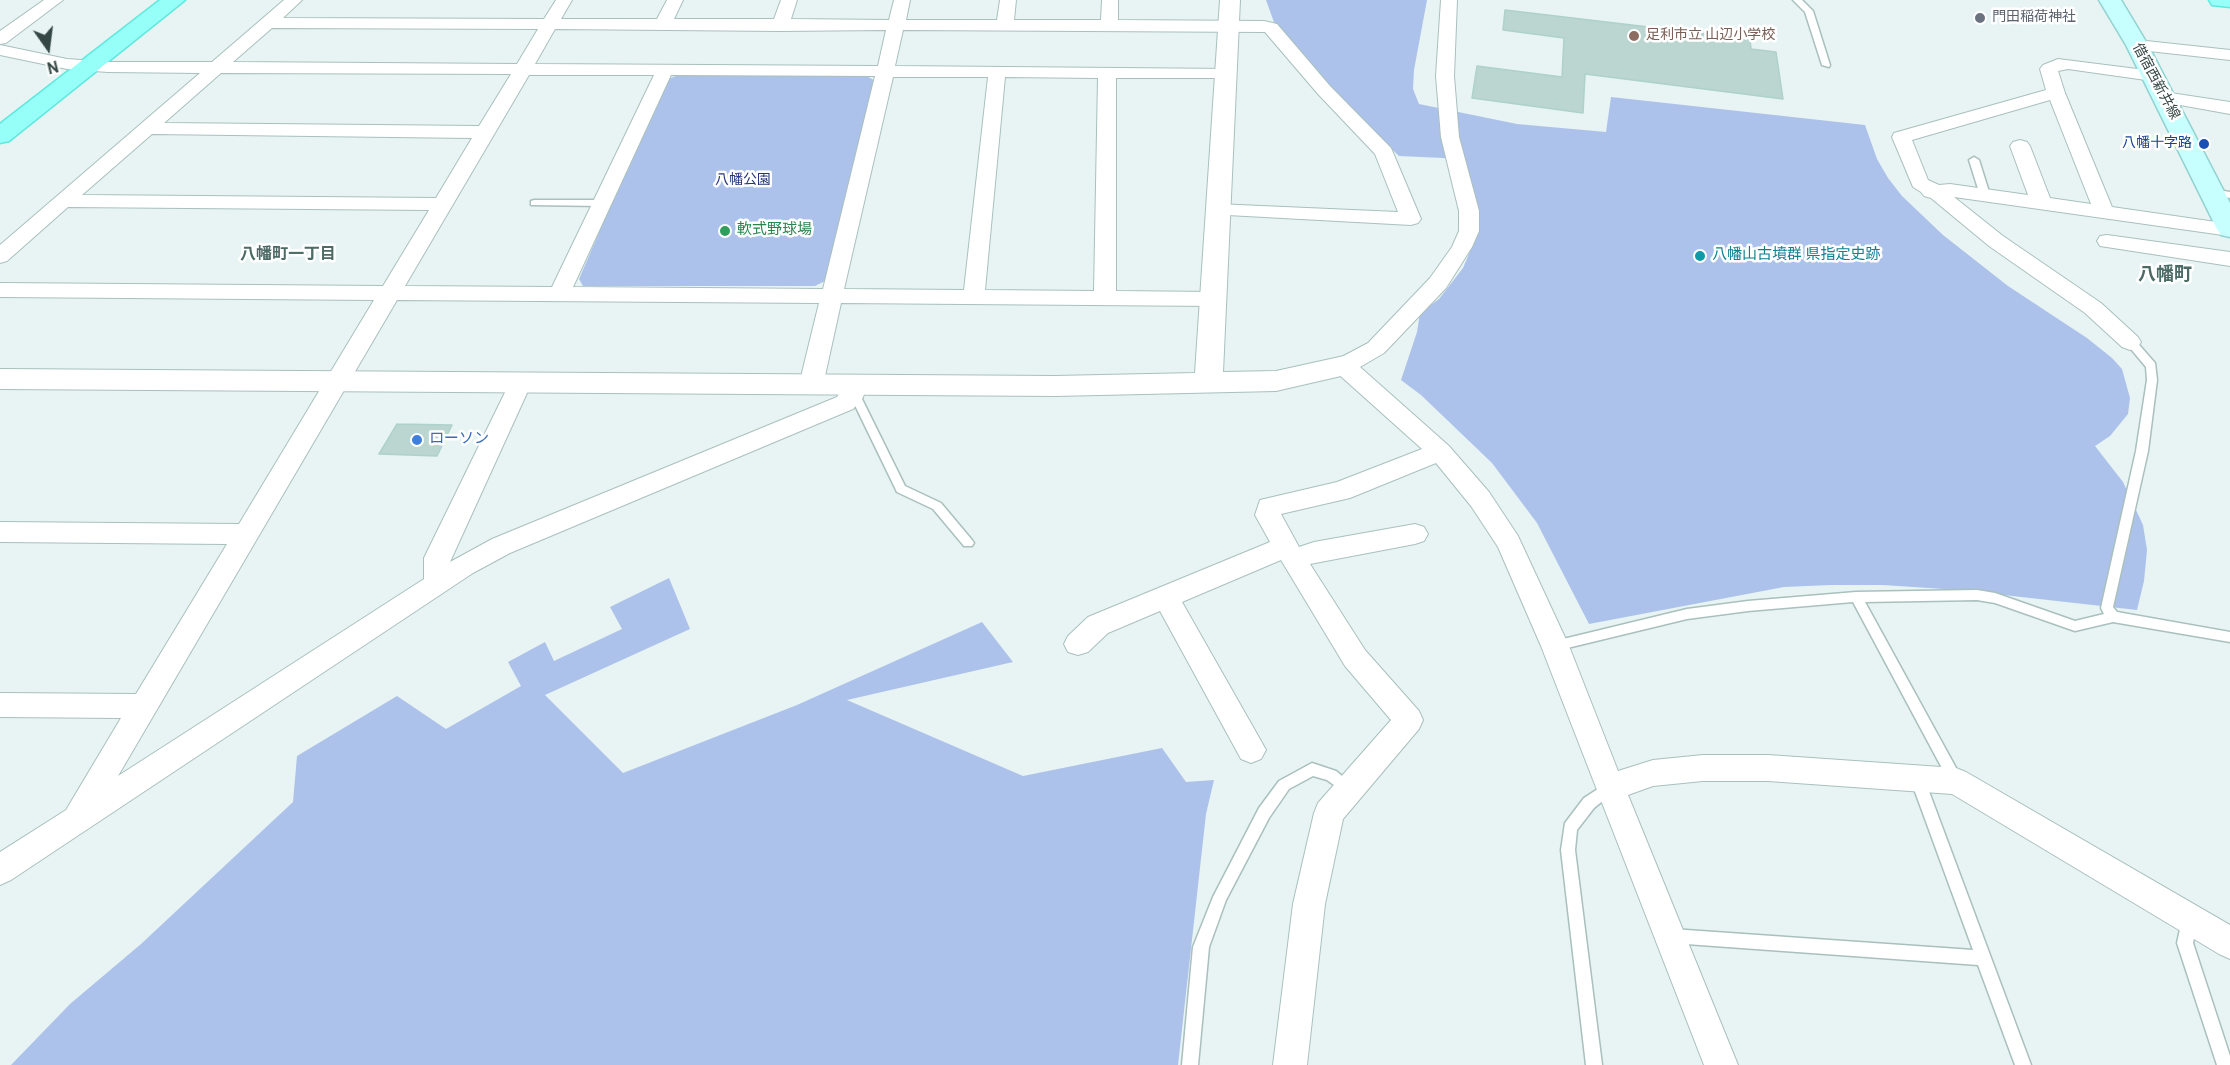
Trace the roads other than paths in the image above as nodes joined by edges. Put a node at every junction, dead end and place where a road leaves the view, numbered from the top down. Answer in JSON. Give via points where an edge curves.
{"nodes":[{"id":1,"x":55,"y":0,"type":"edge"},
{"id":2,"x":174,"y":0,"type":"edge"},
{"id":3,"x":294,"y":0,"type":"edge"},
{"id":4,"x":564,"y":0,"type":"edge"},
{"id":5,"x":675,"y":0,"type":"edge"},
{"id":6,"x":789,"y":0,"type":"edge"},
{"id":7,"x":902,"y":0,"type":"edge"},
{"id":8,"x":1008,"y":0,"type":"edge"},
{"id":9,"x":1110,"y":0,"type":"edge"},
{"id":10,"x":1230,"y":0,"type":"edge"},
{"id":11,"x":1449,"y":0,"type":"edge"},
{"id":12,"x":1797,"y":0,"type":"edge"},
{"id":13,"x":2110,"y":0,"type":"edge"},
{"id":14,"x":2220,"y":0,"type":"edge"},
{"id":15,"x":2230,"y":1,"type":"edge"},
{"id":16,"x":267,"y":23,"type":"junction"},
{"id":17,"x":550,"y":25,"type":"junction"},
{"id":18,"x":663,"y":25,"type":"junction"},
{"id":19,"x":780,"y":26,"type":"junction"},
{"id":20,"x":896,"y":26,"type":"junction"},
{"id":21,"x":1004,"y":27,"type":"junction"},
{"id":22,"x":1109,"y":27,"type":"junction"},
{"id":23,"x":1228,"y":28,"type":"junction"},
{"id":24,"x":0,"y":39,"type":"edge"},
{"id":25,"x":2137,"y":45,"type":"junction"},
{"id":26,"x":0,"y":50,"type":"edge"},
{"id":27,"x":2230,"y":55,"type":"edge"},
{"id":28,"x":1826,"y":65,"type":"dead end"},
{"id":29,"x":89,"y":66,"type":"junction"},
{"id":30,"x":216,"y":68,"type":"junction"},
{"id":31,"x":523,"y":69,"type":"junction"},
{"id":32,"x":665,"y":70,"type":"junction"},
{"id":33,"x":886,"y":71,"type":"junction"},
{"id":34,"x":998,"y":72,"type":"junction"},
{"id":35,"x":1107,"y":72,"type":"junction"},
{"id":36,"x":1225,"y":73,"type":"junction"},
{"id":37,"x":2153,"y":76,"type":"junction"},
{"id":38,"x":2056,"y":93,"type":"junction"},
{"id":39,"x":2164,"y":97,"type":"junction"},
{"id":40,"x":2230,"y":108,"type":"edge"},
{"id":41,"x":147,"y":128,"type":"junction"},
{"id":42,"x":485,"y":132,"type":"junction"},
{"id":43,"x":0,"y":136,"type":"edge"},
{"id":44,"x":2020,"y":146,"type":"dead end"},
{"id":45,"x":1974,"y":160,"type":"dead end"},
{"id":46,"x":1927,"y":192,"type":"junction"},
{"id":47,"x":1985,"y":195,"type":"junction"},
{"id":48,"x":2222,"y":199,"type":"edge"},
{"id":49,"x":63,"y":201,"type":"junction"},
{"id":50,"x":534,"y":202,"type":"dead end"},
{"id":51,"x":2041,"y":202,"type":"junction"},
{"id":52,"x":602,"y":203,"type":"junction"},
{"id":53,"x":443,"y":204,"type":"junction"},
{"id":54,"x":1216,"y":210,"type":"junction"},
{"id":55,"x":2104,"y":211,"type":"junction"},
{"id":56,"x":2230,"y":230,"type":"edge"},
{"id":57,"x":2107,"y":241,"type":"dead end"},
{"id":58,"x":0,"y":256,"type":"edge"},
{"id":59,"x":2230,"y":259,"type":"edge"},
{"id":60,"x":0,"y":290,"type":"edge"},
{"id":61,"x":390,"y":293,"type":"junction"},
{"id":62,"x":559,"y":294,"type":"junction"},
{"id":63,"x":832,"y":296,"type":"junction"},
{"id":64,"x":974,"y":297,"type":"junction"},
{"id":65,"x":1105,"y":298,"type":"junction"},
{"id":66,"x":1212,"y":298,"type":"junction"},
{"id":67,"x":2130,"y":342,"type":"joint"},
{"id":68,"x":1344,"y":366,"type":"junction"},
{"id":69,"x":0,"y":379,"type":"edge"},
{"id":70,"x":338,"y":381,"type":"junction"},
{"id":71,"x":521,"y":382,"type":"junction"},
{"id":72,"x":1208,"y":384,"type":"junction"},
{"id":73,"x":811,"y":385,"type":"junction"},
{"id":74,"x":856,"y":389,"type":"junction"},
{"id":75,"x":1440,"y":452,"type":"junction"},
{"id":76,"x":0,"y":532,"type":"edge"},
{"id":77,"x":246,"y":534,"type":"junction"},
{"id":78,"x":1415,"y":534,"type":"dead end"},
{"id":79,"x":968,"y":543,"type":"dead end"},
{"id":80,"x":1289,"y":553,"type":"junction"},
{"id":81,"x":437,"y":584,"type":"junction"},
{"id":82,"x":1166,"y":597,"type":"junction"},
{"id":83,"x":1856,"y":597,"type":"junction"},
{"id":84,"x":2113,"y":617,"type":"junction"},
{"id":85,"x":2230,"y":637,"type":"edge"},
{"id":86,"x":1078,"y":644,"type":"dead end"},
{"id":87,"x":1555,"y":646,"type":"junction"},
{"id":88,"x":0,"y":705,"type":"edge"},
{"id":89,"x":144,"y":706,"type":"junction"},
{"id":90,"x":1251,"y":750,"type":"dead end"},
{"id":91,"x":1917,"y":777,"type":"junction"},
{"id":92,"x":1956,"y":781,"type":"junction"},
{"id":93,"x":1610,"y":787,"type":"junction"},
{"id":94,"x":1349,"y":790,"type":"junction"},
{"id":95,"x":76,"y":821,"type":"junction"},
{"id":96,"x":0,"y":870,"type":"edge"},
{"id":97,"x":2190,"y":919,"type":"junction"},
{"id":98,"x":1668,"y":936,"type":"junction"},
{"id":99,"x":2230,"y":943,"type":"edge"},
{"id":100,"x":1985,"y":958,"type":"junction"},
{"id":101,"x":1190,"y":1065,"type":"edge"},
{"id":102,"x":1290,"y":1065,"type":"edge"},
{"id":103,"x":1594,"y":1065,"type":"edge"},
{"id":104,"x":1721,"y":1065,"type":"edge"},
{"id":105,"x":2023,"y":1065,"type":"edge"},
{"id":106,"x":2225,"y":1065,"type":"edge"}],
"edges":[{"from":1,"to":24,"type":"street"},
{"from":2,"to":29,"type":"main road"},
{"from":3,"to":16,"type":"street"},
{"from":4,"to":17,"type":"street"},
{"from":5,"to":18,"type":"street"},
{"from":6,"to":19,"type":"street"},
{"from":7,"to":20,"type":"street"},
{"from":8,"to":21,"type":"street"},
{"from":9,"to":22,"type":"street"},
{"from":10,"to":23,"type":"street"},
{"from":11,"to":68,"type":"street","via":[[1445,76],[1450,137],[1469,231],[1438,283],[1376,348]]},
{"from":12,"to":28,"type":"lane","via":[[1809,11]]},
{"from":13,"to":25,"type":"main road","name":"借宿西新井線"},
{"from":14,"to":15,"type":"main road"},
{"from":16,"to":17,"type":"street"},
{"from":16,"to":30,"type":"street"},
{"from":17,"to":18,"type":"street"},
{"from":17,"to":31,"type":"street"},
{"from":18,"to":19,"type":"street"},
{"from":19,"to":20,"type":"street"},
{"from":20,"to":21,"type":"street"},
{"from":20,"to":33,"type":"street"},
{"from":21,"to":22,"type":"street"},
{"from":22,"to":23,"type":"street"},
{"from":23,"to":36,"type":"street"},
{"from":23,"to":54,"type":"street","via":[[1271,28],[1383,152],[1410,219]]},
{"from":25,"to":27,"type":"street"},
{"from":25,"to":37,"type":"main road","name":"借宿西新井線"},
{"from":26,"to":29,"type":"street"},
{"from":29,"to":30,"type":"street"},
{"from":29,"to":43,"type":"main road"},
{"from":30,"to":31,"type":"street"},
{"from":30,"to":41,"type":"street"},
{"from":31,"to":32,"type":"street"},
{"from":31,"to":42,"type":"street"},
{"from":32,"to":33,"type":"street"},
{"from":32,"to":52,"type":"street"},
{"from":33,"to":34,"type":"street"},
{"from":33,"to":63,"type":"street"},
{"from":34,"to":35,"type":"street"},
{"from":34,"to":64,"type":"street"},
{"from":35,"to":36,"type":"street"},
{"from":35,"to":65,"type":"street"},
{"from":36,"to":54,"type":"street"},
{"from":37,"to":38,"type":"street","via":[[2058,64],[2049,69]]},
{"from":37,"to":39,"type":"main road","name":"借宿西新井線"},
{"from":38,"to":46,"type":"street","via":[[1901,137]]},
{"from":38,"to":55,"type":"street"},
{"from":39,"to":40,"type":"street"},
{"from":39,"to":48,"type":"main road","name":"借宿西新井線"},
{"from":41,"to":42,"type":"street"},
{"from":41,"to":49,"type":"street"},
{"from":42,"to":53,"type":"street"},
{"from":44,"to":51,"type":"street"},
{"from":45,"to":47,"type":"lane"},
{"from":46,"to":47,"type":"street","via":[[1950,190]]},
{"from":46,"to":67,"type":"street","via":[[2092,308]]},
{"from":47,"to":51,"type":"street"},
{"from":48,"to":56,"type":"main road","name":"借宿西新井線"},
{"from":49,"to":53,"type":"street"},
{"from":49,"to":58,"type":"street"},
{"from":50,"to":52,"type":"lane"},
{"from":51,"to":55,"type":"street"},
{"from":52,"to":62,"type":"street"},
{"from":53,"to":61,"type":"street"},
{"from":54,"to":66,"type":"street"},
{"from":55,"to":56,"type":"street"},
{"from":57,"to":59,"type":"street"},
{"from":60,"to":61,"type":"street"},
{"from":61,"to":62,"type":"street"},
{"from":61,"to":70,"type":"street"},
{"from":62,"to":63,"type":"street"},
{"from":63,"to":64,"type":"street"},
{"from":63,"to":73,"type":"street"},
{"from":64,"to":65,"type":"street"},
{"from":65,"to":66,"type":"street"},
{"from":66,"to":72,"type":"street"},
{"from":67,"to":84,"type":"lane","via":[[2151,366],[2152,380],[2142,451],[2107,608]]},
{"from":68,"to":72,"type":"street","via":[[1276,381]]},
{"from":68,"to":75,"type":"street"},
{"from":69,"to":70,"type":"street"},
{"from":70,"to":71,"type":"street"},
{"from":70,"to":77,"type":"street"},
{"from":71,"to":73,"type":"street"},
{"from":71,"to":81,"type":"street","via":[[437,558]]},
{"from":72,"to":74,"type":"street"},
{"from":73,"to":74,"type":"street"},
{"from":74,"to":79,"type":"lane","via":[[901,489],[937,506]]},
{"from":74,"to":81,"type":"street","via":[[845,402],[806,421],[501,546]]},
{"from":75,"to":80,"type":"street","via":[[1341,491],[1269,507],[1268,515]]},
{"from":75,"to":87,"type":"street","via":[[1480,499],[1509,543]]},
{"from":76,"to":77,"type":"street"},
{"from":77,"to":89,"type":"street"},
{"from":78,"to":80,"type":"street"},
{"from":80,"to":82,"type":"street"},
{"from":80,"to":94,"type":"street","via":[[1355,658],[1409,720]]},
{"from":81,"to":95,"type":"street"},
{"from":82,"to":86,"type":"street","via":[[1098,625]]},
{"from":82,"to":90,"type":"street"},
{"from":83,"to":84,"type":"lane","via":[[1977,595],[2075,626]]},
{"from":83,"to":87,"type":"lane","via":[[1687,614]]},
{"from":83,"to":92,"type":"lane"},
{"from":84,"to":85,"type":"lane"},
{"from":87,"to":93,"type":"street"},
{"from":88,"to":89,"type":"street"},
{"from":89,"to":95,"type":"street"},
{"from":91,"to":92,"type":"street"},
{"from":91,"to":93,"type":"street","via":[[1702,768],[1653,773]]},
{"from":91,"to":100,"type":"lane"},
{"from":92,"to":97,"type":"street"},
{"from":93,"to":98,"type":"street"},
{"from":93,"to":103,"type":"lane","via":[[1589,803],[1570,828],[1568,850]]},
{"from":94,"to":101,"type":"lane","via":[[1331,775],[1312,769],[1284,785],[1264,813],[1220,897],[1201,947]]},
{"from":94,"to":102,"type":"street","via":[[1329,813],[1309,904]]},
{"from":95,"to":96,"type":"street"},
{"from":97,"to":99,"type":"street"},
{"from":97,"to":106,"type":"lane","via":[[2185,943]]},
{"from":98,"to":100,"type":"lane"},
{"from":98,"to":104,"type":"street"},
{"from":100,"to":105,"type":"lane"}]}
